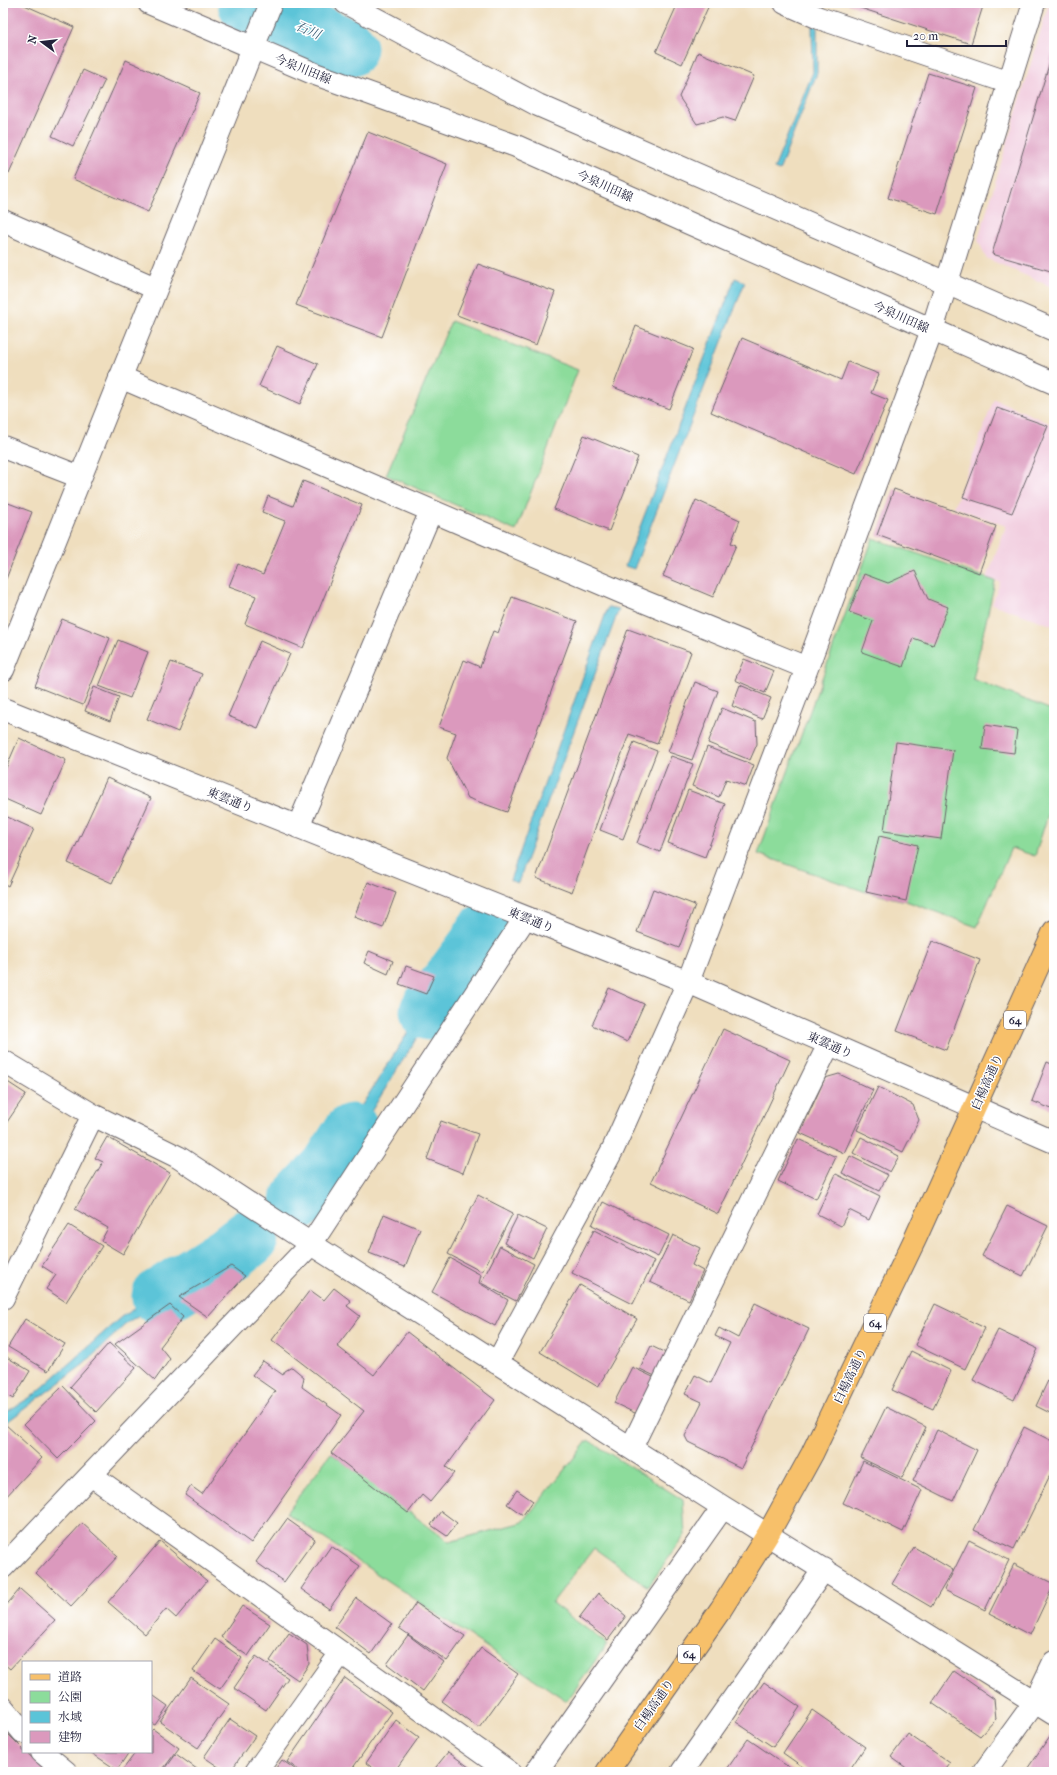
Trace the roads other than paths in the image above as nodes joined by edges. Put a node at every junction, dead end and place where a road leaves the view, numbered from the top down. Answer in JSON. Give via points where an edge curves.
{"nodes":[{"id":1,"x":149,"y":3,"type":"edge"},
{"id":2,"x":271,"y":3,"type":"edge"},
{"id":3,"x":346,"y":3,"type":"edge"},
{"id":4,"x":785,"y":3,"type":"edge"},
{"id":5,"x":1034,"y":3,"type":"edge"},
{"id":6,"x":253,"y":49,"type":"junction"},
{"id":7,"x":1010,"y":83,"type":"junction"},
{"id":8,"x":3,"y":221,"type":"edge"},
{"id":9,"x":948,"y":283,"type":"junction"},
{"id":10,"x":155,"y":288,"type":"junction"},
{"id":11,"x":932,"y":330,"type":"junction"},
{"id":12,"x":1054,"y":330,"type":"edge"},
{"id":13,"x":120,"y":377,"type":"junction"},
{"id":14,"x":1054,"y":383,"type":"edge"},
{"id":15,"x":3,"y":446,"type":"edge"},
{"id":16,"x":80,"y":478,"type":"junction"},
{"id":17,"x":431,"y":511,"type":"junction"},
{"id":18,"x":807,"y":668,"type":"junction"},
{"id":19,"x":3,"y":670,"type":"edge"},
{"id":20,"x":3,"y":709,"type":"edge"},
{"id":21,"x":298,"y":827,"type":"junction"},
{"id":22,"x":525,"y":918,"type":"junction"},
{"id":23,"x":1054,"y":931,"type":"edge"},
{"id":24,"x":688,"y":982,"type":"junction"},
{"id":25,"x":829,"y":1044,"type":"junction"},
{"id":26,"x":3,"y":1061,"type":"edge"},
{"id":27,"x":975,"y":1108,"type":"junction"},
{"id":28,"x":93,"y":1115,"type":"junction"},
{"id":29,"x":1054,"y":1142,"type":"edge"},
{"id":30,"x":311,"y":1244,"type":"junction"},
{"id":31,"x":3,"y":1298,"type":"edge"},
{"id":32,"x":497,"y":1363,"type":"junction"},
{"id":33,"x":631,"y":1448,"type":"junction"},
{"id":34,"x":91,"y":1475,"type":"junction"},
{"id":35,"x":723,"y":1507,"type":"junction"},
{"id":36,"x":768,"y":1534,"type":"junction"},
{"id":37,"x":3,"y":1567,"type":"edge"},
{"id":38,"x":824,"y":1569,"type":"junction"},
{"id":39,"x":341,"y":1653,"type":"junction"},
{"id":40,"x":1054,"y":1662,"type":"edge"},
{"id":41,"x":1035,"y":1702,"type":"junction"},
{"id":42,"x":3,"y":1708,"type":"edge"},
{"id":43,"x":1054,"y":1714,"type":"edge"},
{"id":44,"x":22,"y":1731,"type":"edge"},
{"id":45,"x":43,"y":1753,"type":"edge"},
{"id":46,"x":66,"y":1772,"type":"edge"},
{"id":47,"x":256,"y":1772,"type":"edge"},
{"id":48,"x":509,"y":1772,"type":"edge"},
{"id":49,"x":536,"y":1772,"type":"edge"},
{"id":50,"x":607,"y":1772,"type":"edge"},
{"id":51,"x":682,"y":1772,"type":"edge"},
{"id":52,"x":984,"y":1772,"type":"edge"}],
"edges":[{"from":1,"to":6,"type":"street","name":"今泉川田線"},
{"from":2,"to":6,"type":"street"},
{"from":3,"to":9,"type":"street","via":[[538,105]]},
{"from":4,"to":7,"type":"street","via":[[819,18]]},
{"from":5,"to":7,"type":"street"},
{"from":6,"to":10,"type":"street"},
{"from":6,"to":11,"type":"street","name":"今泉川田線","via":[[315,74],[516,146]]},
{"from":7,"to":9,"type":"street"},
{"from":8,"to":10,"type":"street"},
{"from":9,"to":11,"type":"street"},
{"from":9,"to":12,"type":"street"},
{"from":10,"to":13,"type":"street"},
{"from":11,"to":14,"type":"street","name":"今泉川田線"},
{"from":11,"to":18,"type":"street"},
{"from":13,"to":16,"type":"street"},
{"from":13,"to":17,"type":"street"},
{"from":15,"to":16,"type":"street"},
{"from":16,"to":19,"type":"street"},
{"from":17,"to":18,"type":"street","via":[[624,594]]},
{"from":17,"to":21,"type":"street"},
{"from":18,"to":24,"type":"street"},
{"from":20,"to":21,"type":"street","name":"東雲通り"},
{"from":21,"to":22,"type":"street","name":"東雲通り"},
{"from":22,"to":24,"type":"street","name":"東雲通り"},
{"from":22,"to":30,"type":"street"},
{"from":23,"to":27,"type":"main road","name":"白楊高通り","number":"64"},
{"from":24,"to":25,"type":"street","name":"東雲通り"},
{"from":24,"to":32,"type":"street","via":[[613,1149]]},
{"from":25,"to":27,"type":"street","name":"東雲通り"},
{"from":25,"to":33,"type":"street"},
{"from":26,"to":28,"type":"street"},
{"from":27,"to":29,"type":"street","name":"東雲通り"},
{"from":27,"to":36,"type":"main road","name":"白楊高通り","number":"64","via":[[812,1454]]},
{"from":28,"to":30,"type":"street","via":[[178,1157]]},
{"from":28,"to":31,"type":"street"},
{"from":30,"to":32,"type":"street"},
{"from":30,"to":34,"type":"street"},
{"from":32,"to":33,"type":"street"},
{"from":33,"to":35,"type":"street"},
{"from":34,"to":37,"type":"street"},
{"from":34,"to":39,"type":"street"},
{"from":35,"to":36,"type":"street"},
{"from":35,"to":49,"type":"street"},
{"from":36,"to":38,"type":"street"},
{"from":36,"to":50,"type":"main road","name":"白楊高通り","number":"64","via":[[721,1608]]},
{"from":38,"to":41,"type":"street"},
{"from":38,"to":51,"type":"street"},
{"from":39,"to":47,"type":"street"},
{"from":39,"to":48,"type":"street"},
{"from":40,"to":41,"type":"street"},
{"from":41,"to":43,"type":"street"},
{"from":41,"to":52,"type":"street"},
{"from":42,"to":44,"type":"street"},
{"from":45,"to":46,"type":"street"}]}
